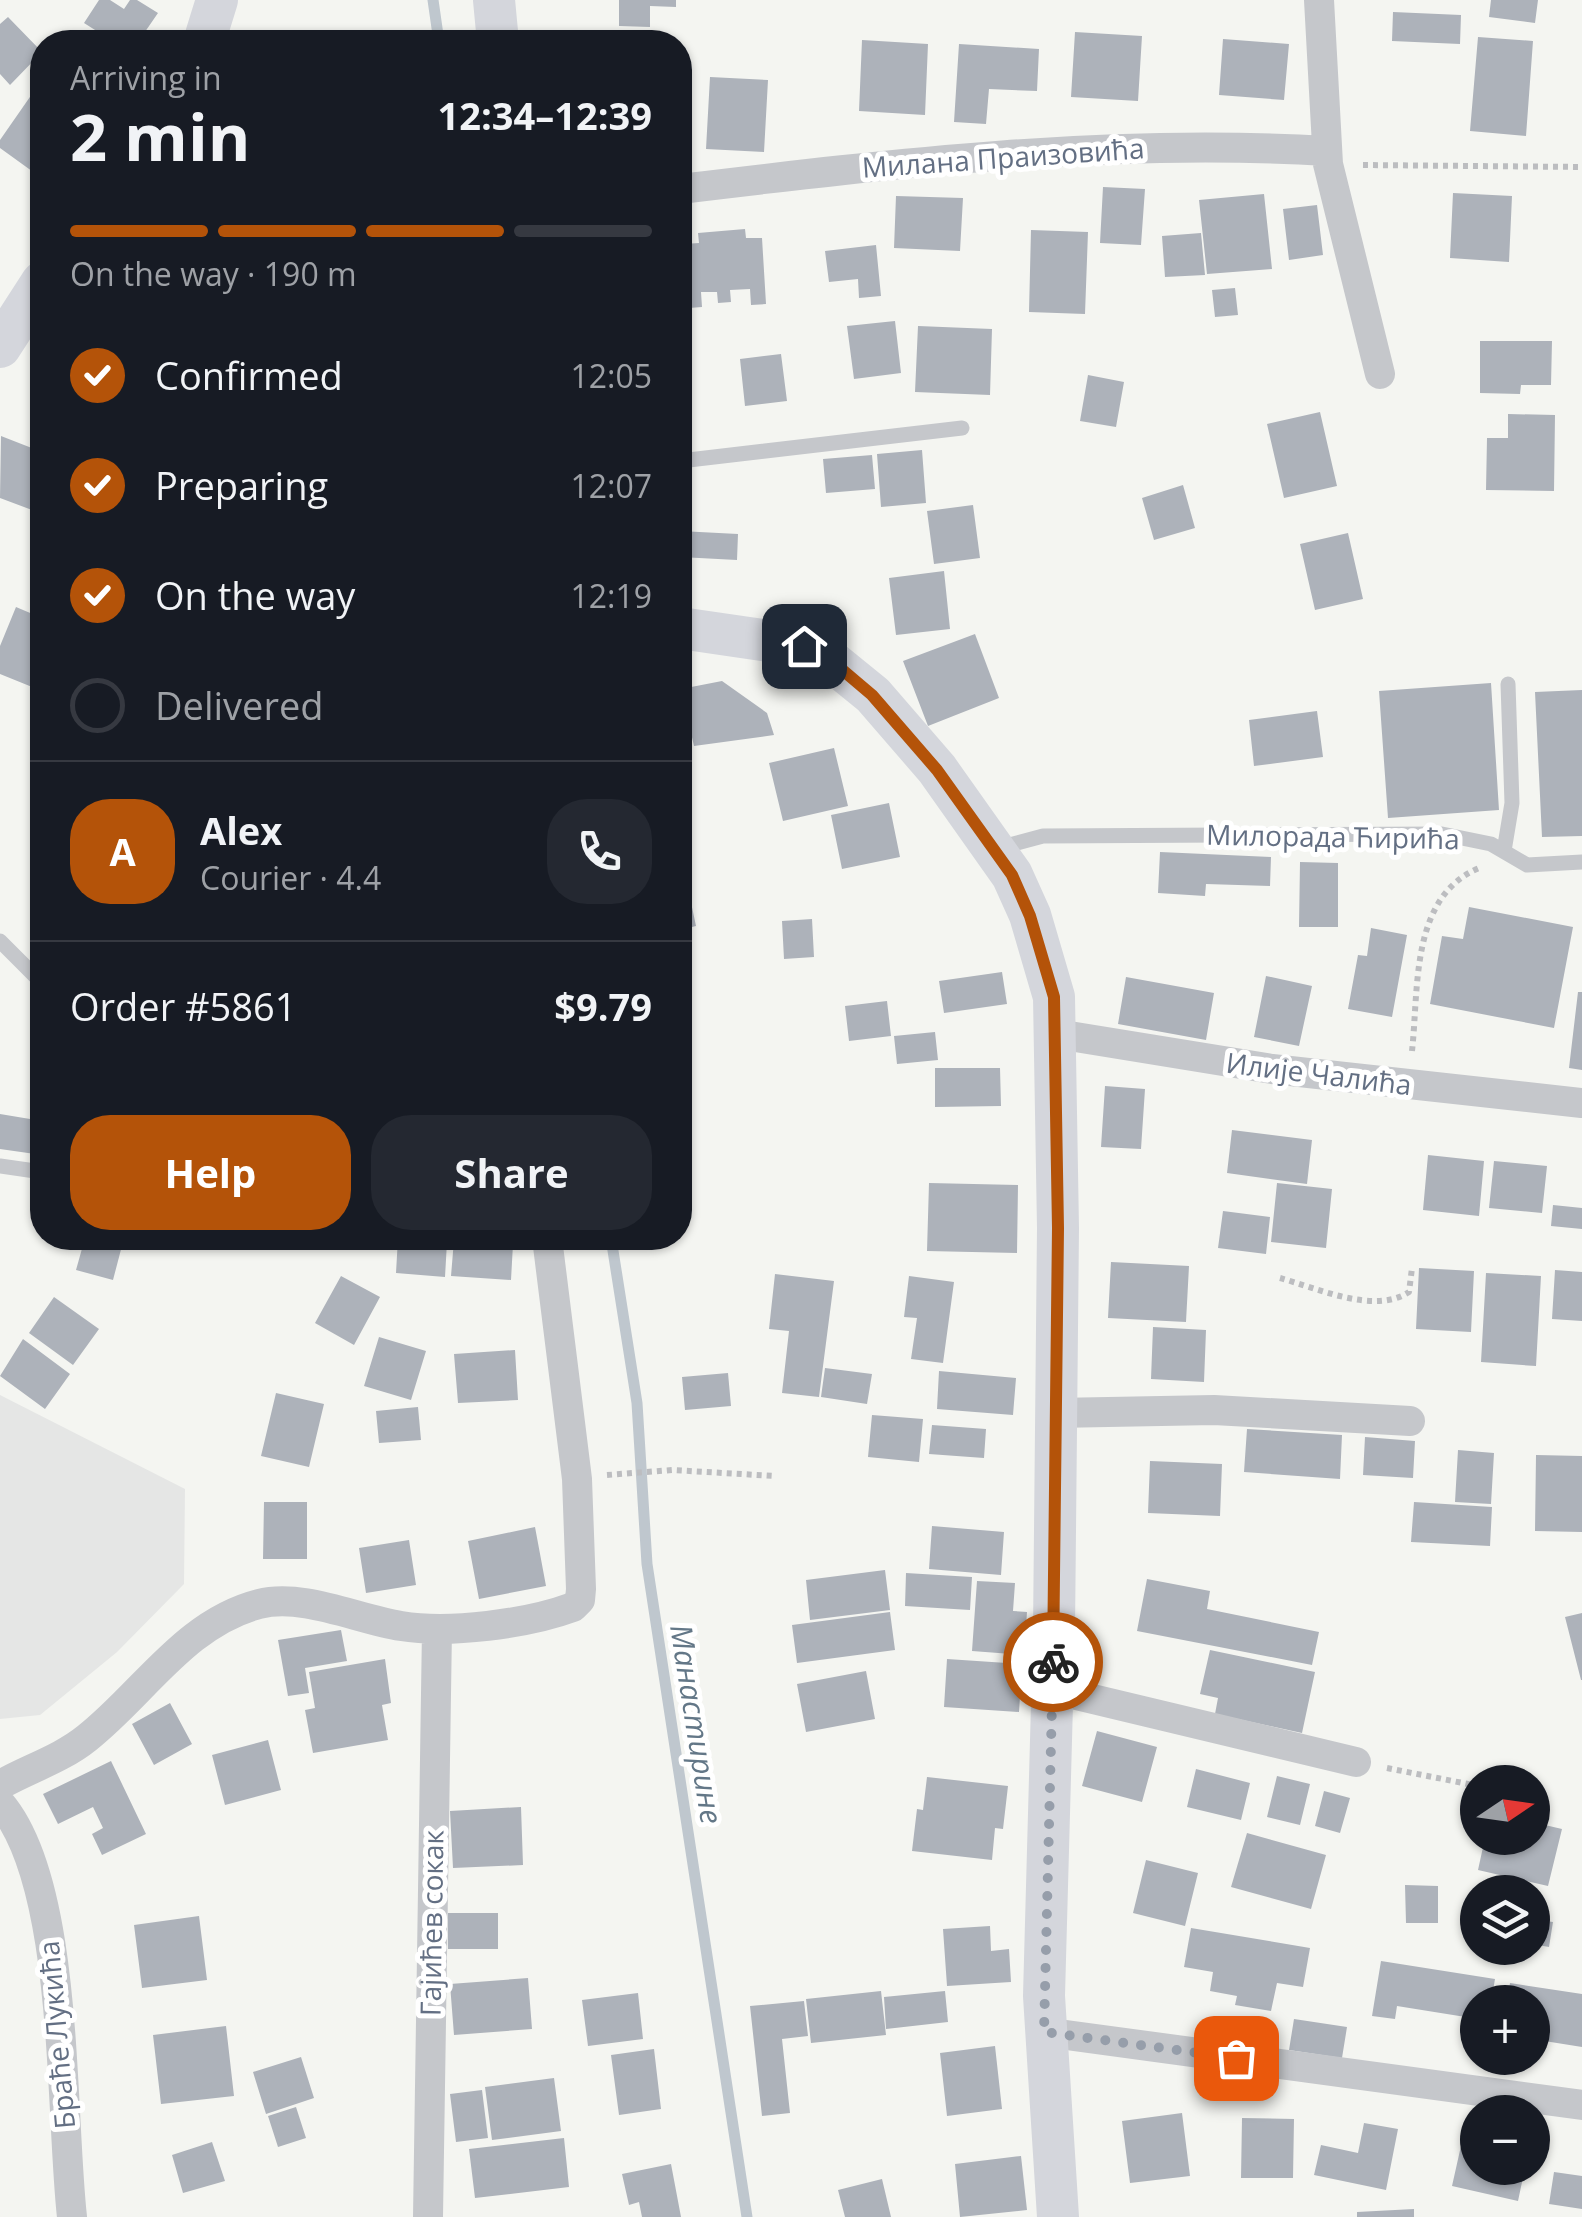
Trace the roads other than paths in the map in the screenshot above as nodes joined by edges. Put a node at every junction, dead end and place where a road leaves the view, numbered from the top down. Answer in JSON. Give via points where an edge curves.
{"nodes":[{"id":1,"x":217,"y":0,"type":"edge"},
{"id":2,"x":494,"y":0,"type":"edge"},
{"id":3,"x":1319,"y":0,"type":"edge"},
{"id":4,"x":208,"y":30,"type":"edge"},
{"id":5,"x":497,"y":30,"type":"edge"},
{"id":6,"x":1327,"y":157,"type":"junction"},
{"id":7,"x":692,"y":188,"type":"edge"},
{"id":8,"x":30,"y":301,"type":"edge"},
{"id":9,"x":0,"y":347,"type":"edge"},
{"id":10,"x":1380,"y":374,"type":"dead end"},
{"id":11,"x":962,"y":428,"type":"dead end"},
{"id":12,"x":692,"y":460,"type":"edge"},
{"id":13,"x":692,"y":630,"type":"edge"},
{"id":14,"x":1508,"y":684,"type":"dead end"},
{"id":15,"x":994,"y":849,"type":"junction"},
{"id":16,"x":1504,"y":851,"type":"junction"},
{"id":17,"x":1582,"y":862,"type":"edge"},
{"id":18,"x":0,"y":940,"type":"edge"},
{"id":19,"x":30,"y":971,"type":"edge"},
{"id":20,"x":1057,"y":1034,"type":"junction"},
{"id":21,"x":1582,"y":1103,"type":"edge"},
{"id":22,"x":0,"y":1166,"type":"edge"},
{"id":23,"x":30,"y":1170,"type":"edge"},
{"id":24,"x":548,"y":1250,"type":"edge"},
{"id":25,"x":1056,"y":1413,"type":"junction"},
{"id":26,"x":1410,"y":1421,"type":"dead end"},
{"id":27,"x":438,"y":1629,"type":"junction"},
{"id":28,"x":1051,"y":1688,"type":"junction"},
{"id":29,"x":1356,"y":1762,"type":"road end"},
{"id":30,"x":0,"y":1785,"type":"edge"},
{"id":31,"x":0,"y":1802,"type":"edge"},
{"id":32,"x":1044,"y":2032,"type":"junction"},
{"id":33,"x":1582,"y":2105,"type":"edge"},
{"id":34,"x":72,"y":2217,"type":"edge"},
{"id":35,"x":428,"y":2217,"type":"edge"},
{"id":36,"x":1058,"y":2217,"type":"edge"}],
"edges":[{"from":1,"to":4,"type":"street"},
{"from":2,"to":5,"type":"street"},
{"from":3,"to":6,"type":"street"},
{"from":6,"to":7,"type":"street","name":"Милана Праизовића","via":[[1223,145],[1124,146],[942,158]]},
{"from":6,"to":10,"type":"street"},
{"from":8,"to":9,"type":"street"},
{"from":11,"to":12,"type":"lane"},
{"from":13,"to":15,"type":"street","via":[[804,646],[826,656],[910,735]]},
{"from":14,"to":16,"type":"lane","via":[[1512,803]]},
{"from":15,"to":16,"type":"lane","name":"Милорада Ћирића","via":[[1043,836],[1318,831],[1442,834]]},
{"from":15,"to":20,"type":"street","via":[[1030,916],[1054,997]]},
{"from":16,"to":17,"type":"lane","name":"Милорада Ћирића","via":[[1527,864]]},
{"from":18,"to":19,"type":"lane"},
{"from":20,"to":21,"type":"street","name":"Илије Чалића","via":[[1272,1069]]},
{"from":20,"to":25,"type":"street"},
{"from":22,"to":23,"type":"lane"},
{"from":24,"to":27,"type":"street","via":[[576,1479],[580,1600],[558,1613]]},
{"from":25,"to":26,"type":"street","via":[[1214,1410]]},
{"from":25,"to":28,"type":"street"},
{"from":27,"to":30,"type":"street","via":[[283,1600],[258,1604],[173,1655],[82,1742]]},
{"from":27,"to":35,"type":"street","name":"Гајићев сокак"},
{"from":28,"to":29,"type":"street"},
{"from":28,"to":32,"type":"street"},
{"from":31,"to":34,"type":"street","name":"Браће Лукића","via":[[36,1874],[57,1987]]},
{"from":32,"to":33,"type":"street"},
{"from":32,"to":36,"type":"street"}]}
